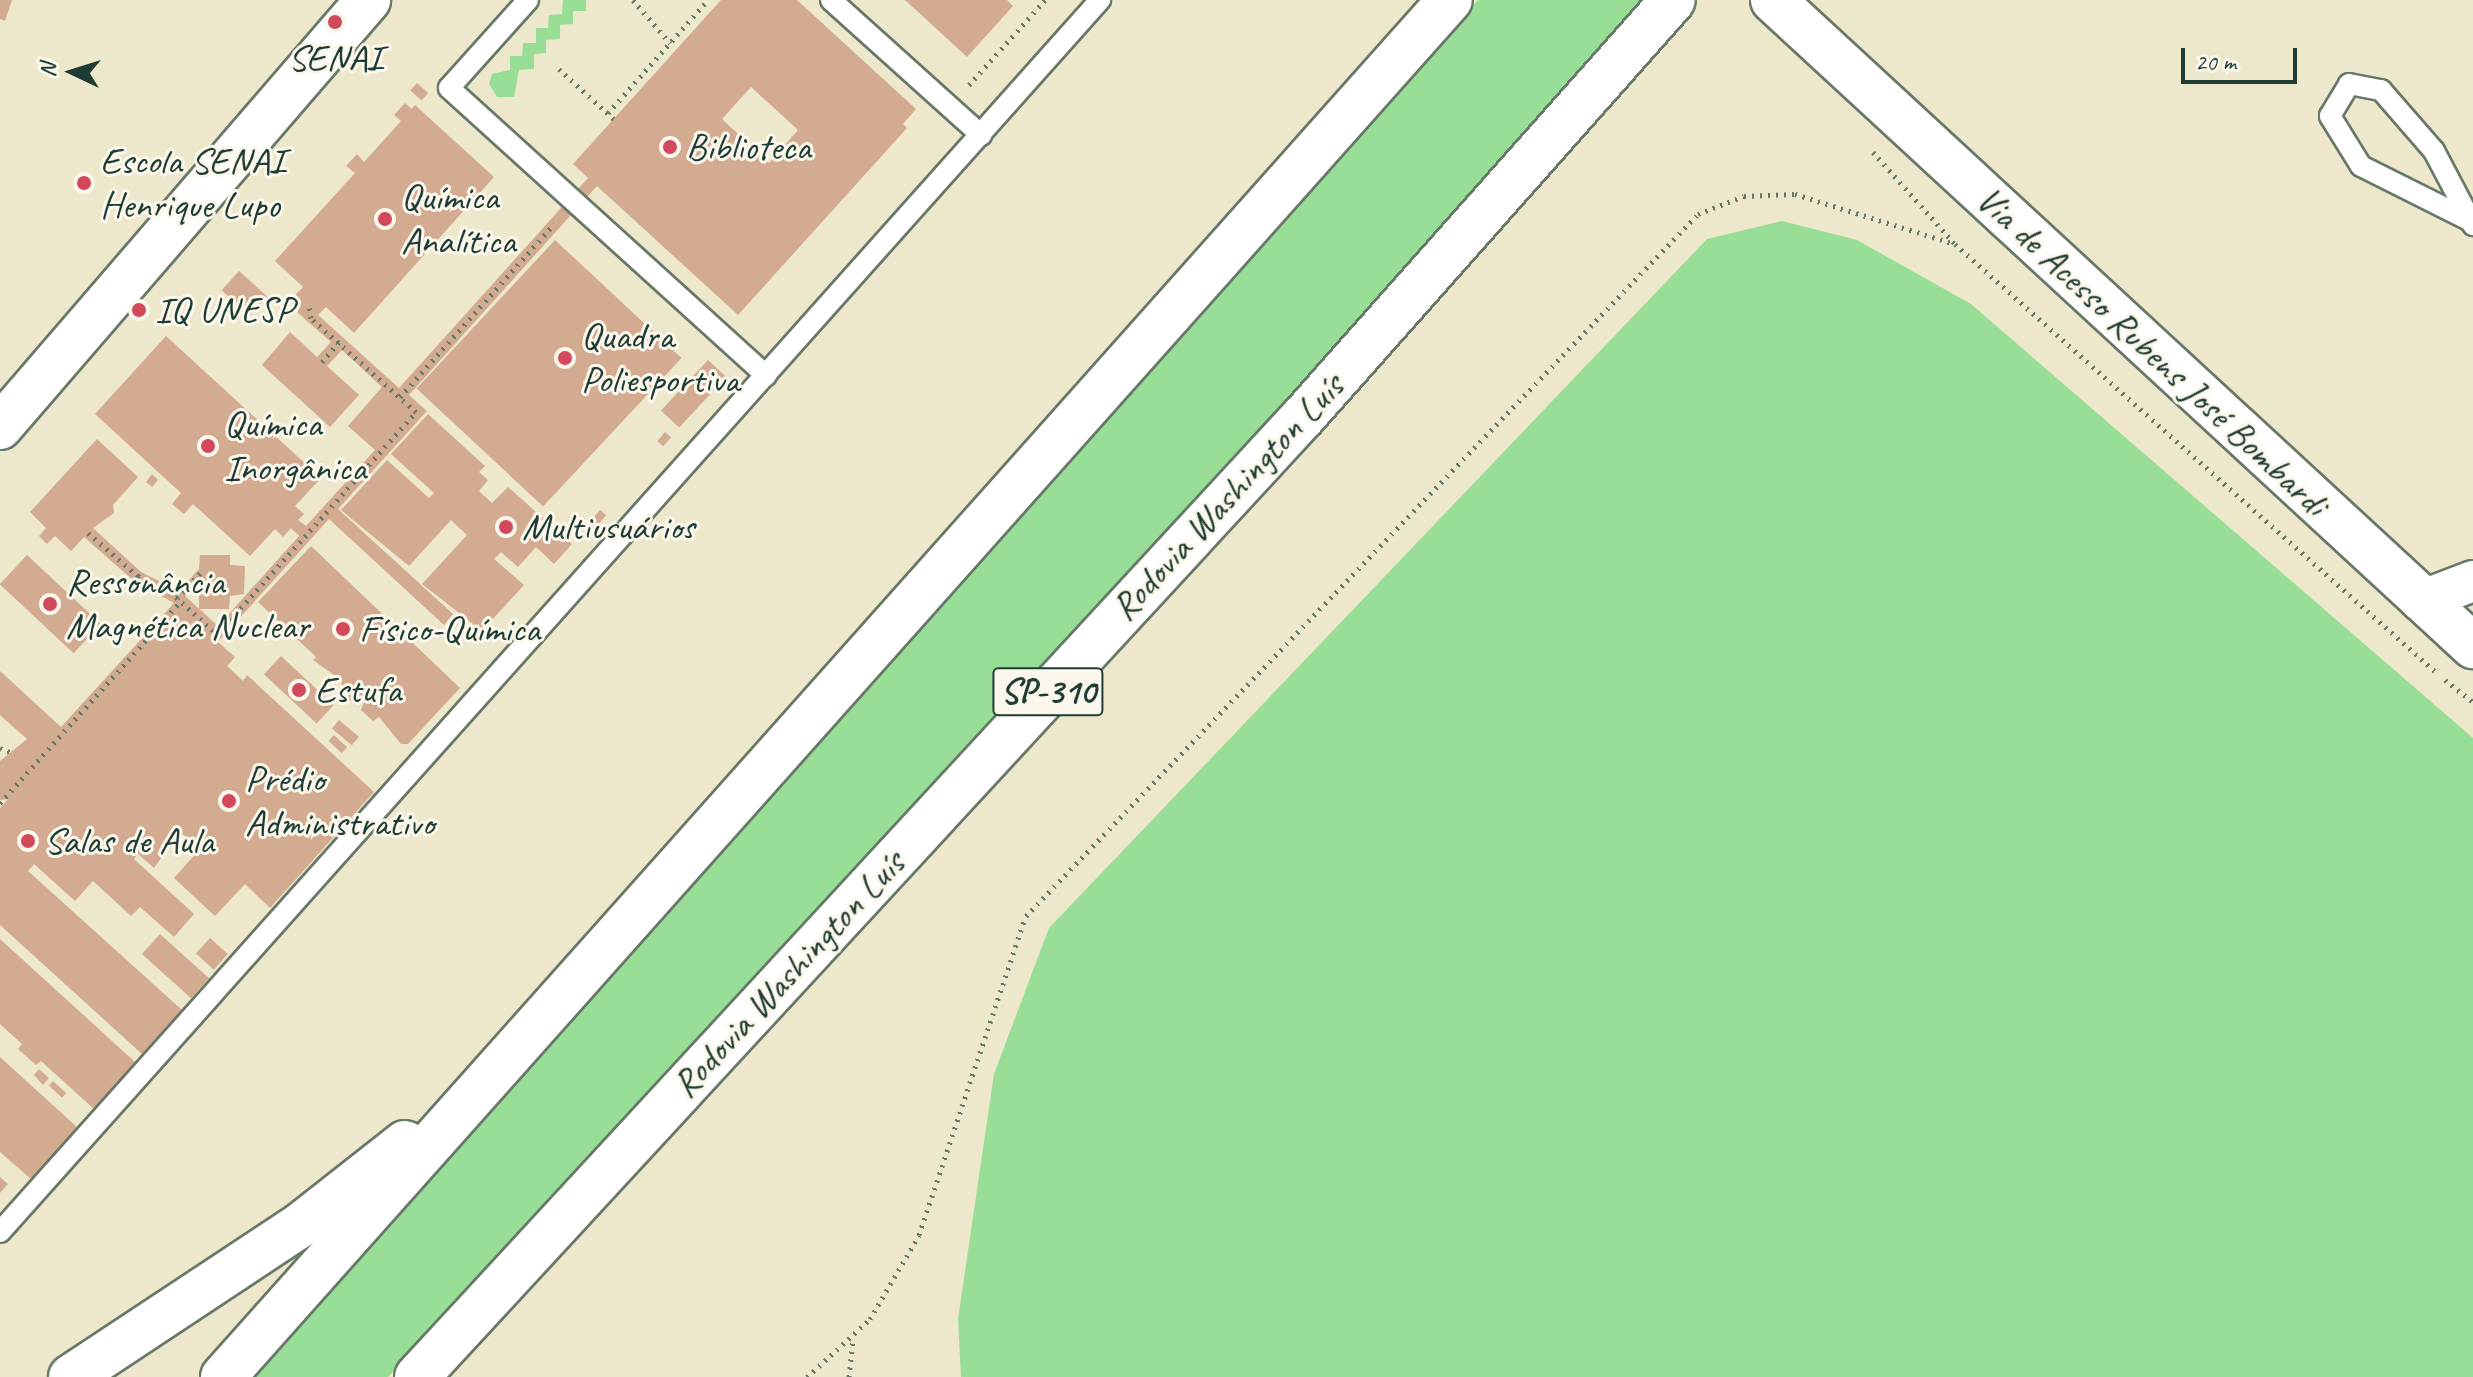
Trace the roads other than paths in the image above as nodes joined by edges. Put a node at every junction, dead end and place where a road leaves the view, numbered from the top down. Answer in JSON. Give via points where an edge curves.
{"nodes":[{"id":1,"x":368,"y":0,"type":"edge"},
{"id":2,"x":528,"y":0,"type":"edge"},
{"id":3,"x":831,"y":0,"type":"edge"},
{"id":4,"x":1100,"y":0,"type":"edge"},
{"id":5,"x":1450,"y":0,"type":"edge"},
{"id":6,"x":1673,"y":0,"type":"edge"},
{"id":7,"x":1773,"y":0,"type":"edge"},
{"id":8,"x":981,"y":135,"type":"junction"},
{"id":9,"x":2471,"y":222,"type":"edge"},
{"id":10,"x":766,"y":375,"type":"junction"},
{"id":11,"x":0,"y":427,"type":"edge"},
{"id":12,"x":2473,"y":581,"type":"edge"},
{"id":13,"x":2421,"y":601,"type":"junction"},
{"id":14,"x":2473,"y":646,"type":"edge"},
{"id":15,"x":680,"y":866,"type":"junction"},
{"id":16,"x":0,"y":1232,"type":"edge"},
{"id":17,"x":71,"y":1377,"type":"edge"},
{"id":18,"x":223,"y":1377,"type":"edge"},
{"id":19,"x":417,"y":1377,"type":"edge"}],
"edges":[{"from":1,"to":11,"type":"main road"},
{"from":2,"to":10,"type":"lane","via":[[449,88]]},
{"from":3,"to":8,"type":"lane"},
{"from":4,"to":8,"type":"lane"},
{"from":5,"to":15,"type":"main road"},
{"from":6,"to":19,"type":"main road","name":"Rodovia Washington Luís","number":"SP-310","via":[[1303,417]]},
{"from":7,"to":13,"type":"main road","name":"Via de Acesso Rubens José Bombardi"},
{"from":8,"to":10,"type":"lane"},
{"from":9,"to":9,"type":"lane","via":[[2434,151],[2381,90],[2349,84],[2330,116],[2361,166]]},
{"from":10,"to":16,"type":"lane"},
{"from":12,"to":13,"type":"street"},
{"from":13,"to":14,"type":"main road","name":"Via de Acesso Rubens José Bombardi"},
{"from":15,"to":17,"type":"main road","via":[[443,1113],[302,1224]]},
{"from":15,"to":18,"type":"main road"}]}
